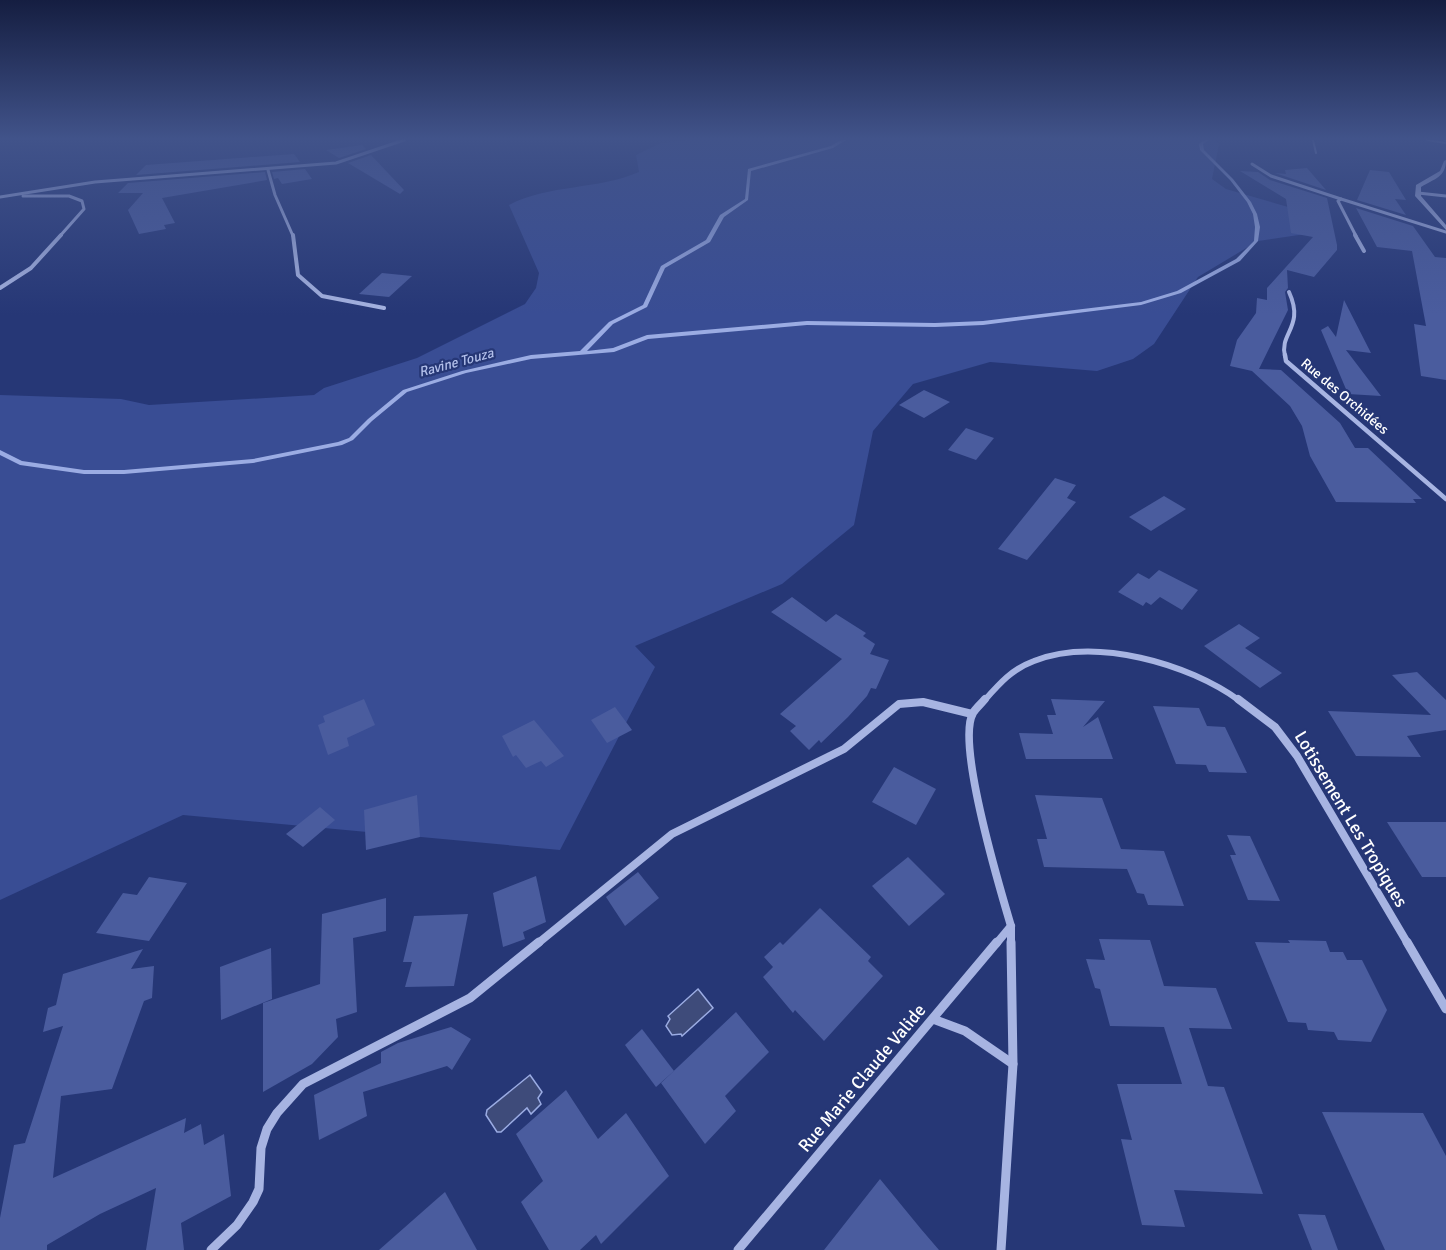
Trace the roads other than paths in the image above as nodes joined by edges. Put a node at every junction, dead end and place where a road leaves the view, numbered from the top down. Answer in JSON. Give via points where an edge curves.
{"nodes":[{"id":1,"x":75,"y":198,"type":"edge"},
{"id":2,"x":277,"y":198,"type":"edge"},
{"id":3,"x":1422,"y":198,"type":"edge"},
{"id":4,"x":1341,"y":199,"type":"joint"},
{"id":5,"x":1446,"y":230,"type":"edge"},
{"id":6,"x":1364,"y":251,"type":"dead end"},
{"id":7,"x":0,"y":288,"type":"edge"},
{"id":8,"x":1289,"y":291,"type":"dead end"},
{"id":9,"x":384,"y":308,"type":"dead end"},
{"id":10,"x":1446,"y":499,"type":"edge"},
{"id":11,"x":972,"y":714,"type":"junction"},
{"id":12,"x":1011,"y":926,"type":"junction"},
{"id":13,"x":1446,"y":1009,"type":"edge"},
{"id":14,"x":933,"y":1019,"type":"junction"},
{"id":15,"x":1013,"y":1065,"type":"junction"},
{"id":16,"x":211,"y":1250,"type":"edge"},
{"id":17,"x":738,"y":1250,"type":"edge"},
{"id":18,"x":1000,"y":1250,"type":"edge"}],
"edges":[{"from":1,"to":7,"type":"street","via":[[82,201],[84,209],[31,268]]},
{"from":2,"to":9,"type":"street","via":[[292,229],[298,275],[322,296]]},
{"from":3,"to":5,"type":"street"},
{"from":4,"to":5,"type":"street"},
{"from":4,"to":6,"type":"street","via":[[1338,201]]},
{"from":8,"to":10,"type":"street","name":"Rue des Orchidées","via":[[1296,305],[1297,322],[1282,348],[1286,361]]},
{"from":11,"to":12,"type":"street","via":[[969,736],[981,820]]},
{"from":11,"to":13,"type":"street","name":"Lotissement Les Tropiques","via":[[1006,676],[1033,661],[1071,651],[1154,661],[1221,687],[1275,727],[1297,756]]},
{"from":11,"to":16,"type":"street","via":[[923,702],[899,705],[844,749],[672,834],[470,998],[303,1083],[269,1124],[262,1146],[258,1192],[246,1215]]},
{"from":12,"to":14,"type":"street","name":"Rue Marie Claude Valide"},
{"from":12,"to":15,"type":"street"},
{"from":14,"to":15,"type":"street","via":[[965,1031]]},
{"from":14,"to":17,"type":"street","name":"Rue Marie Claude Valide"},
{"from":15,"to":18,"type":"street"}]}
